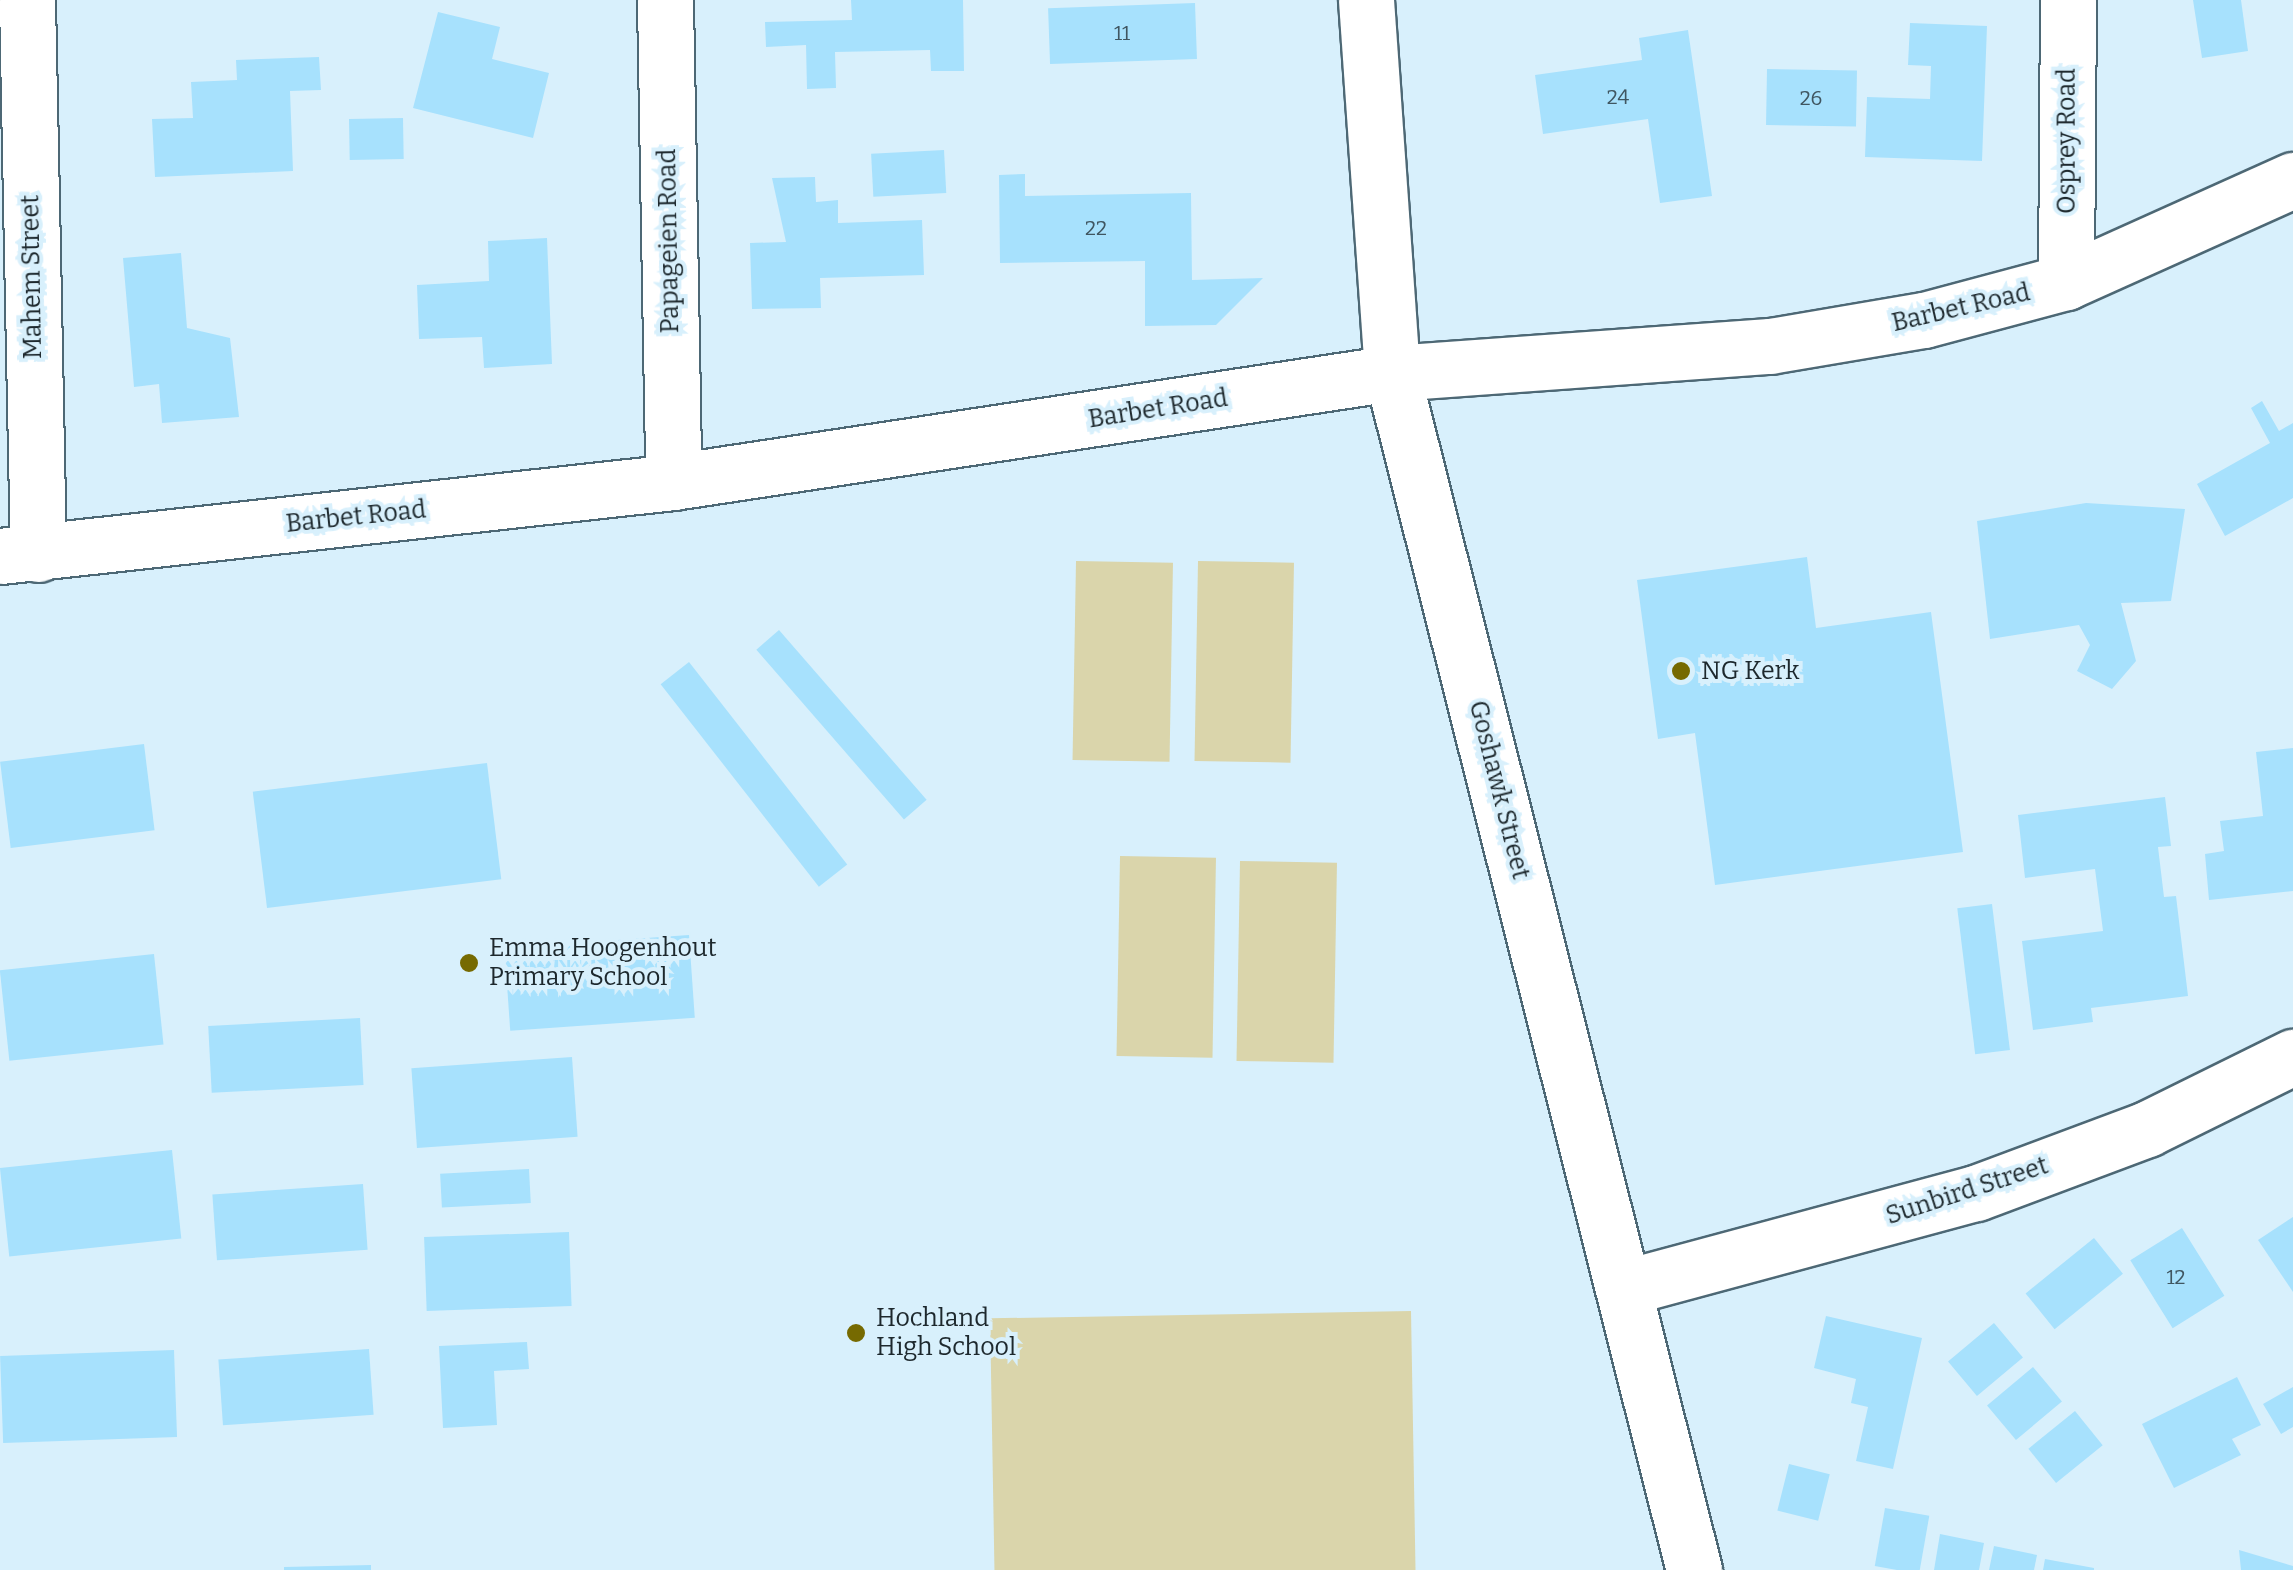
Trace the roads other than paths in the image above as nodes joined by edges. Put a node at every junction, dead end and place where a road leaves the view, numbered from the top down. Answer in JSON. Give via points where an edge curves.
{"nodes":[{"id":1,"x":27,"y":0,"type":"edge"},
{"id":2,"x":665,"y":0,"type":"edge"},
{"id":3,"x":1366,"y":0,"type":"edge"},
{"id":4,"x":2068,"y":0,"type":"edge"},
{"id":5,"x":2293,"y":180,"type":"edge"},
{"id":6,"x":2066,"y":282,"type":"junction"},
{"id":7,"x":1392,"y":373,"type":"junction"},
{"id":8,"x":673,"y":482,"type":"junction"},
{"id":9,"x":19,"y":555,"type":"edge"},
{"id":10,"x":2293,"y":1057,"type":"edge"},
{"id":11,"x":1627,"y":1287,"type":"junction"},
{"id":12,"x":1694,"y":1570,"type":"edge"}],
"edges":[{"from":1,"to":9,"type":"street","name":"Mahem Street"},
{"from":2,"to":8,"type":"street","name":"Papageien Road"},
{"from":3,"to":7,"type":"street","name":"Goshawk Street"},
{"from":4,"to":6,"type":"street","name":"Osprey Road"},
{"from":5,"to":6,"type":"street","name":"Barbet Road"},
{"from":6,"to":7,"type":"street","name":"Barbet Road","via":[[1924,320],[1770,346]]},
{"from":7,"to":8,"type":"street","name":"Barbet Road"},
{"from":7,"to":11,"type":"street","name":"Goshawk Street"},
{"from":8,"to":9,"type":"street","name":"Barbet Road"},
{"from":10,"to":11,"type":"street","name":"Sunbird Street","via":[[2147,1129],[1976,1193]]},
{"from":11,"to":12,"type":"street","name":"Goshawk Street"}]}
